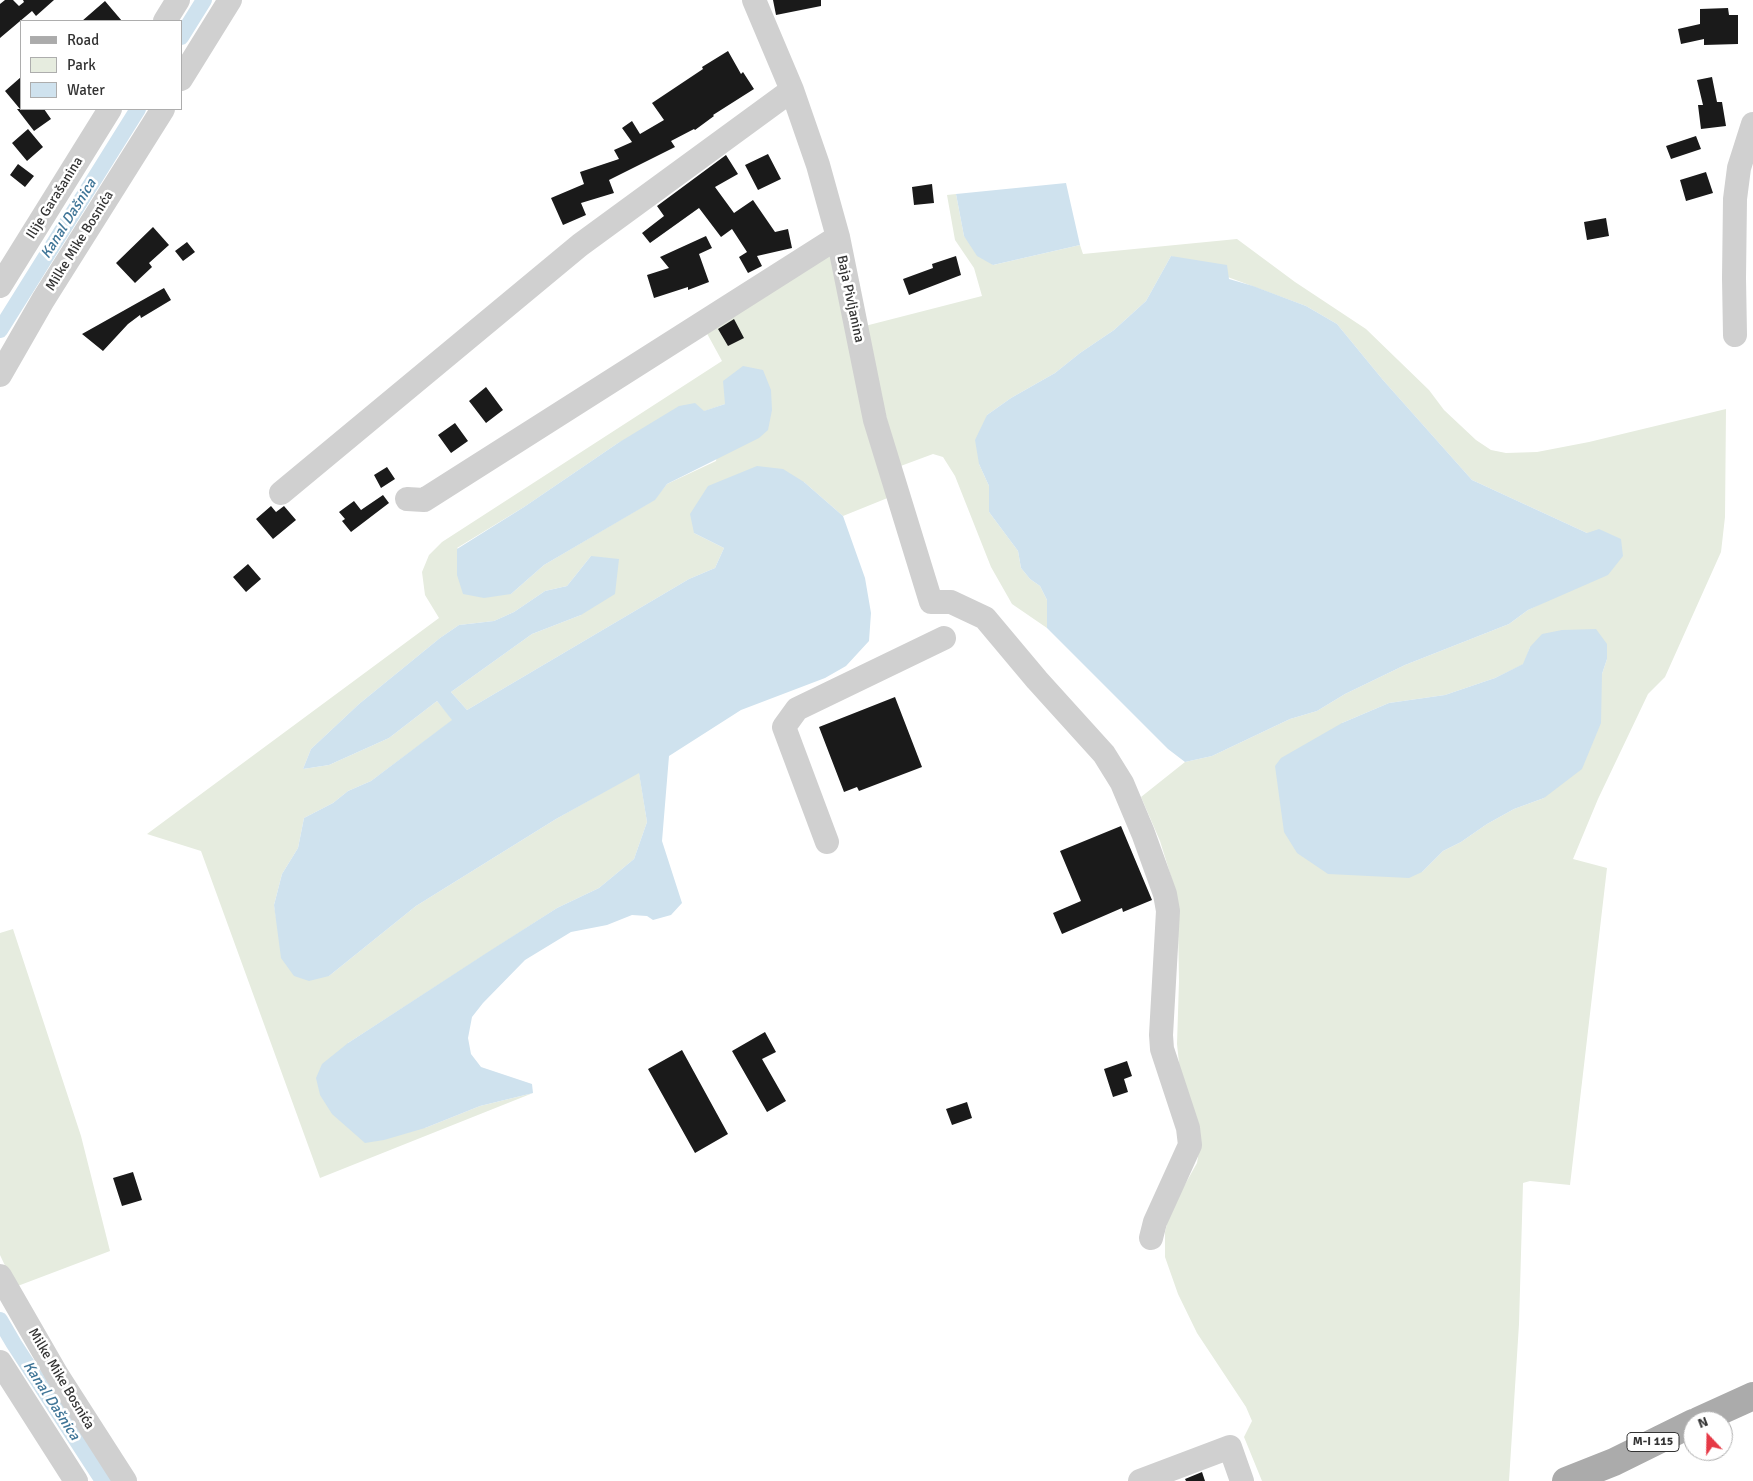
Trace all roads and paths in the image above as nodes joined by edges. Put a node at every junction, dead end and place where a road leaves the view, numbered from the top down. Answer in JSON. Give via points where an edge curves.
{"nodes":[{"id":1,"x":178,"y":0,"type":"edge"},
{"id":2,"x":230,"y":0,"type":"edge"},
{"id":3,"x":754,"y":0,"type":"edge"},
{"id":4,"x":166,"y":20,"type":"edge"},
{"id":5,"x":182,"y":77,"type":"edge"},
{"id":6,"x":792,"y":90,"type":"junction"},
{"id":7,"x":109,"y":110,"type":"edge"},
{"id":8,"x":162,"y":110,"type":"edge"},
{"id":9,"x":1753,"y":124,"type":"edge"},
{"id":10,"x":838,"y":237,"type":"junction"},
{"id":11,"x":1743,"y":279,"type":"edge"},
{"id":12,"x":0,"y":286,"type":"edge"},
{"id":13,"x":1735,"y":335,"type":"dead end"},
{"id":14,"x":0,"y":375,"type":"edge"},
{"id":15,"x":281,"y":494,"type":"dead end"},
{"id":16,"x":407,"y":499,"type":"dead end"},
{"id":17,"x":944,"y":638,"type":"dead end"},
{"id":18,"x":827,"y":842,"type":"dead end"},
{"id":19,"x":1152,"y":1238,"type":"dead end"},
{"id":20,"x":0,"y":1276,"type":"edge"},
{"id":21,"x":0,"y":1362,"type":"edge"},
{"id":22,"x":1753,"y":1396,"type":"edge"},
{"id":23,"x":1720,"y":1411,"type":"edge"},
{"id":24,"x":1753,"y":1417,"type":"edge"},
{"id":25,"x":1733,"y":1424,"type":"edge"},
{"id":26,"x":1683,"y":1428,"type":"edge"},
{"id":27,"x":1683,"y":1443,"type":"edge"},
{"id":28,"x":1614,"y":1462,"type":"junction"},
{"id":29,"x":76,"y":1481,"type":"edge"},
{"id":30,"x":125,"y":1481,"type":"edge"},
{"id":31,"x":1140,"y":1481,"type":"edge"},
{"id":32,"x":1242,"y":1481,"type":"edge"},
{"id":33,"x":1566,"y":1481,"type":"edge"}],
"edges":[{"from":1,"to":4,"type":"street"},
{"from":2,"to":5,"type":"street"},
{"from":3,"to":6,"type":"street","name":"Baja Pivljanina"},
{"from":6,"to":10,"type":"street","name":"Baja Pivljanina"},
{"from":6,"to":15,"type":"street","via":[[580,245]]},
{"from":7,"to":12,"type":"street","name":"Ilije Garašanina"},
{"from":8,"to":14,"type":"street","name":"Milke Mike Bosnića","via":[[43,300]]},
{"from":9,"to":11,"type":"street","via":[[1739,168],[1734,199]]},
{"from":10,"to":16,"type":"street","via":[[424,500]]},
{"from":10,"to":19,"type":"street","name":"Baja Pivljanina","via":[[875,420],[931,602],[951,602],[985,618],[1104,754],[1122,782],[1165,894],[1168,911],[1162,1049],[1188,1128],[1190,1145],[1155,1222]]},
{"from":11,"to":13,"type":"street"},
{"from":17,"to":18,"type":"street","via":[[797,709],[784,727]]},
{"from":20,"to":30,"type":"street","name":"Milke Mike Bosnića","via":[[57,1376]]},
{"from":21,"to":29,"type":"street"},
{"from":22,"to":23,"type":"main road"},
{"from":24,"to":25,"type":"main road"},
{"from":26,"to":28,"type":"main road","number":"M-I 115"},
{"from":27,"to":28,"type":"main road","number":"M-I 115"},
{"from":28,"to":33,"type":"main road","number":"M-I 115"},
{"from":31,"to":32,"type":"street","via":[[1230,1447]]}]}
